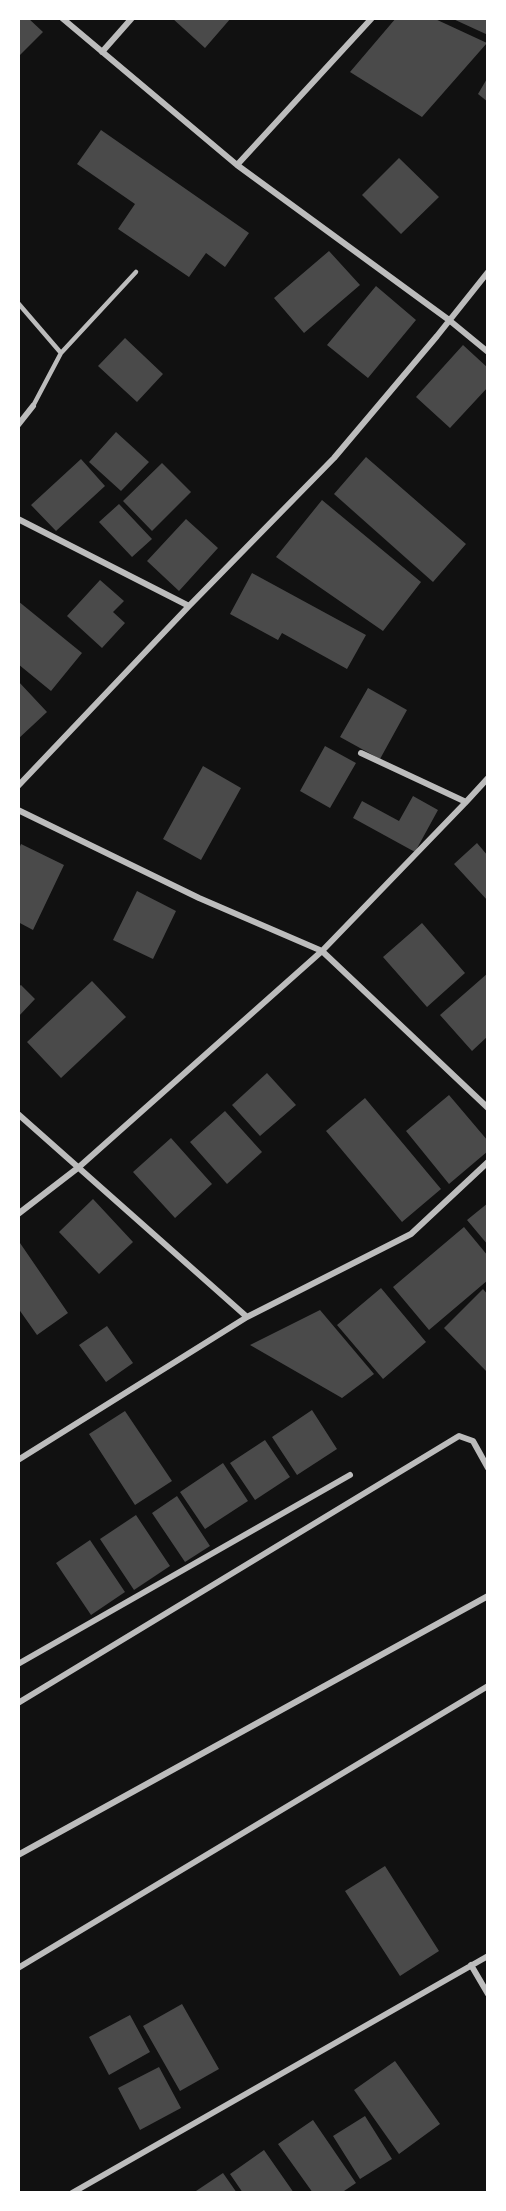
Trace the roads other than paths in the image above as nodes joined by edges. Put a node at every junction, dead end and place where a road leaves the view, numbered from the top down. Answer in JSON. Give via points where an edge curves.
{"nodes":[{"id":1,"x":62,"y":18,"type":"edge"},
{"id":2,"x":132,"y":18,"type":"edge"},
{"id":3,"x":372,"y":18,"type":"edge"},
{"id":4,"x":102,"y":52,"type":"junction"},
{"id":5,"x":237,"y":165,"type":"junction"},
{"id":6,"x":136,"y":272,"type":"dead end"},
{"id":7,"x":488,"y":272,"type":"edge"},
{"id":8,"x":18,"y":303,"type":"edge"},
{"id":9,"x":449,"y":320,"type":"junction"},
{"id":10,"x":488,"y":352,"type":"edge"},
{"id":11,"x":61,"y":353,"type":"junction"},
{"id":12,"x":33,"y":406,"type":"joint"},
{"id":13,"x":18,"y":424,"type":"edge"},
{"id":14,"x":18,"y":519,"type":"edge"},
{"id":15,"x":189,"y":606,"type":"junction"},
{"id":16,"x":361,"y":753,"type":"dead end"},
{"id":17,"x":488,"y":778,"type":"edge"},
{"id":18,"x":18,"y":786,"type":"edge"},
{"id":19,"x":466,"y":802,"type":"junction"},
{"id":20,"x":18,"y":810,"type":"edge"},
{"id":21,"x":322,"y":951,"type":"junction"},
{"id":22,"x":488,"y":1108,"type":"edge"},
{"id":23,"x":18,"y":1114,"type":"edge"},
{"id":24,"x":488,"y":1162,"type":"edge"},
{"id":25,"x":79,"y":1167,"type":"junction"},
{"id":26,"x":18,"y":1214,"type":"edge"},
{"id":27,"x":246,"y":1317,"type":"junction"},
{"id":28,"x":18,"y":1460,"type":"edge"},
{"id":29,"x":488,"y":1468,"type":"edge"},
{"id":30,"x":350,"y":1475,"type":"dead end"},
{"id":31,"x":488,"y":1596,"type":"edge"},
{"id":32,"x":18,"y":1664,"type":"edge"},
{"id":33,"x":488,"y":1686,"type":"edge"},
{"id":34,"x":18,"y":1703,"type":"edge"},
{"id":35,"x":18,"y":1855,"type":"edge"},
{"id":36,"x":488,"y":1956,"type":"edge"},
{"id":37,"x":471,"y":1965,"type":"junction"},
{"id":38,"x":18,"y":1968,"type":"edge"},
{"id":39,"x":488,"y":1994,"type":"edge"},
{"id":40,"x":72,"y":2193,"type":"edge"}],
"edges":[{"from":1,"to":4,"type":"street"},
{"from":2,"to":4,"type":"street"},
{"from":3,"to":5,"type":"street"},
{"from":4,"to":5,"type":"street"},
{"from":5,"to":9,"type":"street"},
{"from":6,"to":11,"type":"lane"},
{"from":7,"to":9,"type":"street"},
{"from":8,"to":11,"type":"lane"},
{"from":9,"to":10,"type":"street"},
{"from":9,"to":15,"type":"street","via":[[334,458]]},
{"from":11,"to":12,"type":"lane"},
{"from":12,"to":13,"type":"street"},
{"from":14,"to":15,"type":"street"},
{"from":15,"to":18,"type":"street"},
{"from":16,"to":19,"type":"street"},
{"from":17,"to":19,"type":"street"},
{"from":19,"to":21,"type":"street"},
{"from":20,"to":21,"type":"street","via":[[199,898]]},
{"from":21,"to":22,"type":"street"},
{"from":21,"to":25,"type":"street"},
{"from":23,"to":25,"type":"street"},
{"from":24,"to":27,"type":"street","via":[[411,1234]]},
{"from":25,"to":26,"type":"street"},
{"from":25,"to":27,"type":"street"},
{"from":27,"to":28,"type":"street"},
{"from":29,"to":34,"type":"street","via":[[473,1441],[459,1436]]},
{"from":30,"to":32,"type":"street"},
{"from":31,"to":35,"type":"street"},
{"from":33,"to":38,"type":"street"},
{"from":36,"to":37,"type":"street"},
{"from":37,"to":39,"type":"street"},
{"from":37,"to":40,"type":"street"}]}
